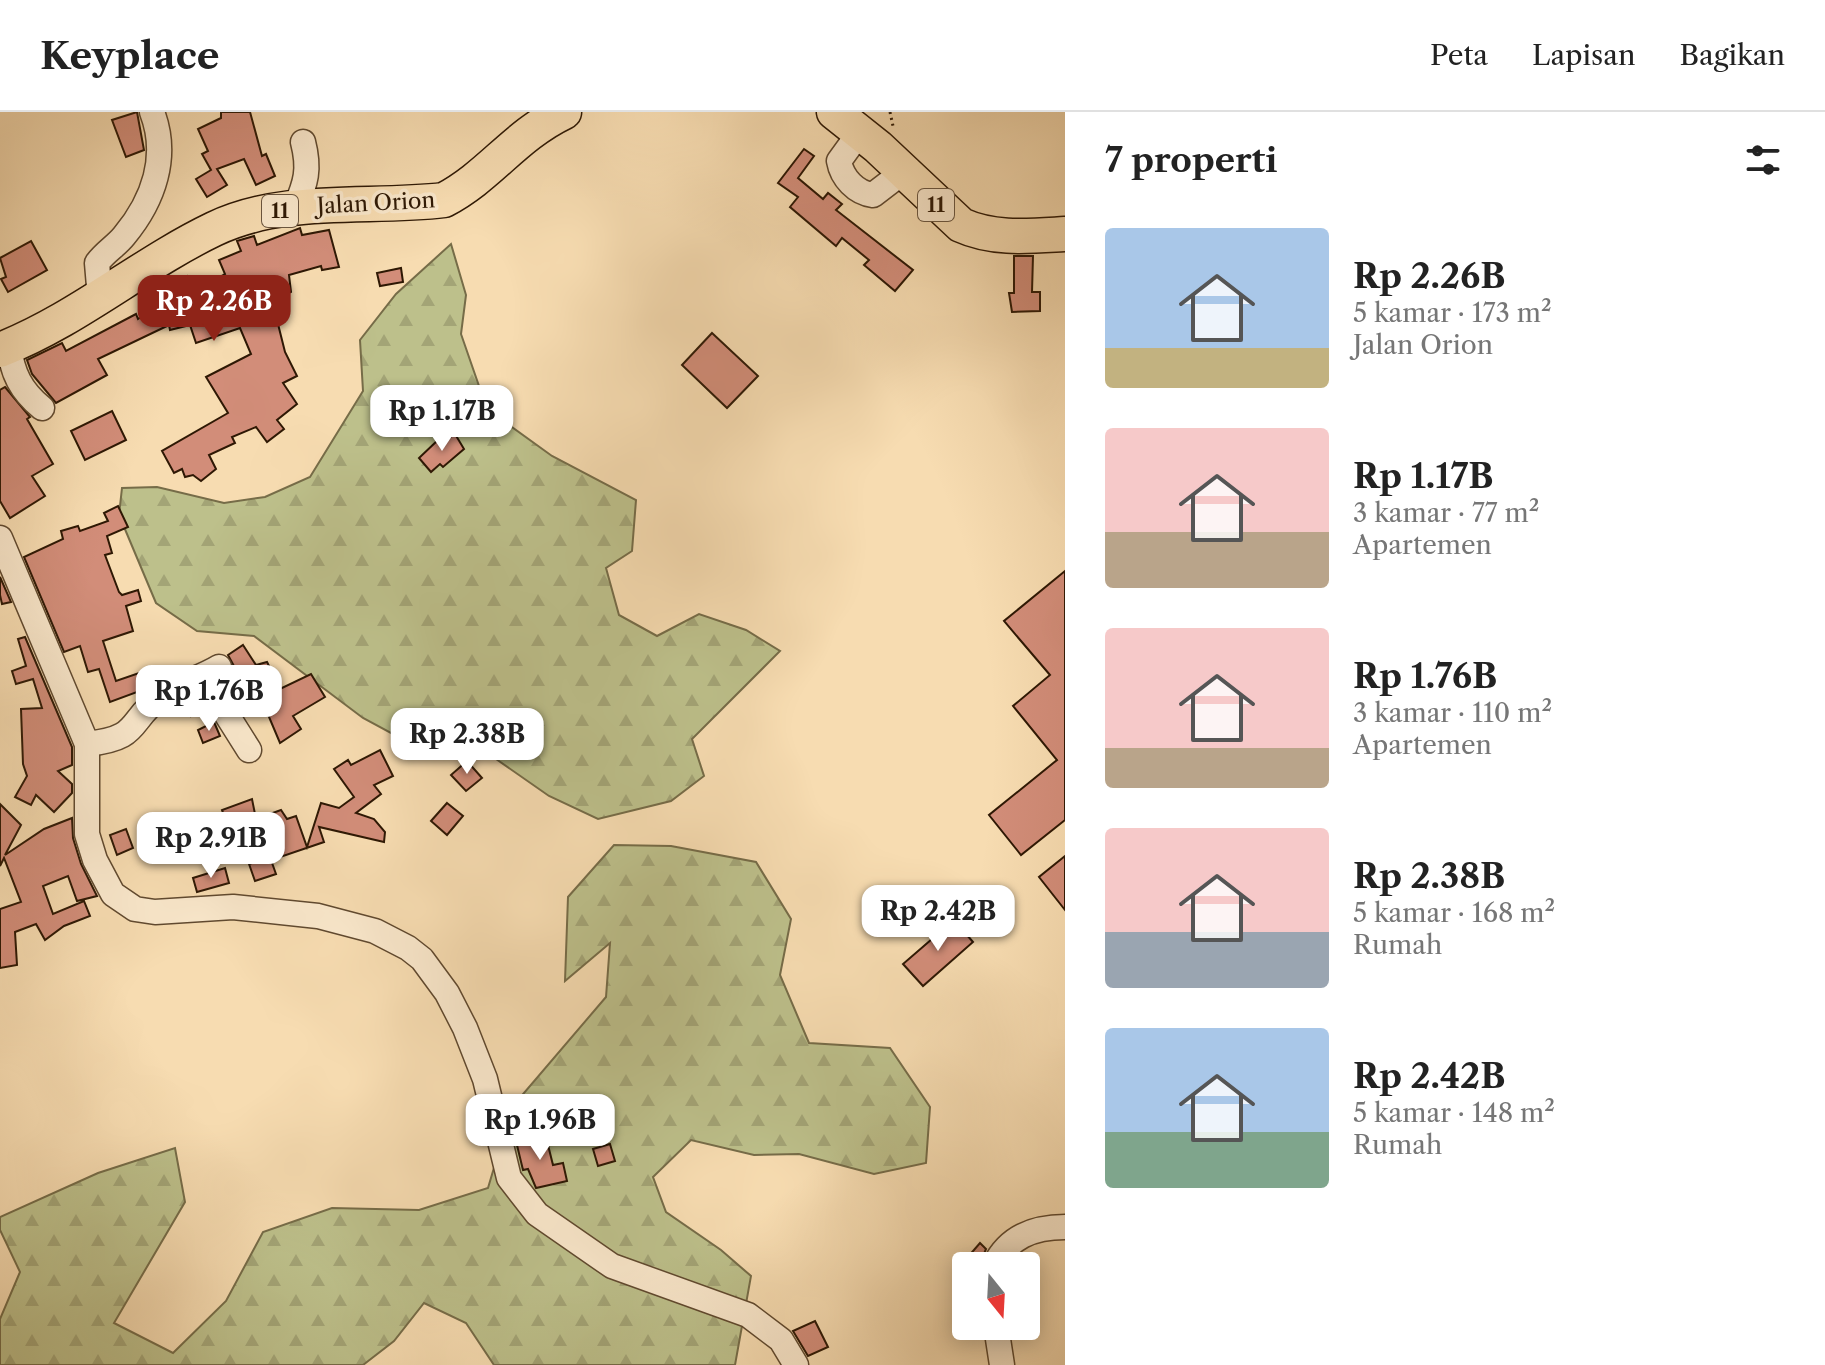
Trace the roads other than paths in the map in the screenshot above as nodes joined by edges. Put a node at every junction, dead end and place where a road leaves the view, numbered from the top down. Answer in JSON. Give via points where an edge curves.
{"nodes":[{"id":1,"x":152,"y":112,"type":"edge"},
{"id":2,"x":564,"y":112,"type":"edge"},
{"id":3,"x":847,"y":122,"type":"edge"},
{"id":4,"x":303,"y":142,"type":"dead end"},
{"id":5,"x":295,"y":208,"type":"junction"},
{"id":6,"x":1065,"y":234,"type":"edge"},
{"id":7,"x":100,"y":298,"type":"junction"},
{"id":8,"x":4,"y":348,"type":"edge"},
{"id":9,"x":42,"y":408,"type":"dead end"},
{"id":10,"x":0,"y":538,"type":"edge"},
{"id":11,"x":87,"y":744,"type":"junction"},
{"id":12,"x":249,"y":750,"type":"dead end"},
{"id":13,"x":1065,"y":1227,"type":"edge"},
{"id":14,"x":1001,"y":1252,"type":"edge"},
{"id":15,"x":998,"y":1340,"type":"edge"},
{"id":16,"x":796,"y":1365,"type":"edge"},
{"id":17,"x":1002,"y":1365,"type":"edge"}],
"edges":[{"from":1,"to":7,"type":"street","via":[[160,167],[124,237],[97,263]]},
{"from":2,"to":5,"type":"highway","name":"Jalan Orion","number":"11","via":[[520,137],[463,190],[444,200]]},
{"from":3,"to":6,"type":"highway","number":"11","via":[[946,214],[978,233]]},
{"from":4,"to":5,"type":"street","via":[[307,182]]},
{"from":5,"to":7,"type":"highway","name":"Jalan Orion","number":"11","via":[[215,228]]},
{"from":7,"to":8,"type":"highway","name":"Jalan Orion","number":"11"},
{"from":8,"to":9,"type":"street","via":[[29,398]]},
{"from":10,"to":11,"type":"street"},
{"from":11,"to":12,"type":"street","via":[[120,738],[165,694],[211,672]]},
{"from":11,"to":16,"type":"street","via":[[87,834],[113,894],[135,909],[155,912],[233,907],[318,916],[375,931],[408,948],[447,993],[465,1028],[485,1079],[509,1178],[537,1214],[612,1266],[748,1315],[781,1340]]},
{"from":13,"to":14,"type":"street","via":[[1015,1238]]},
{"from":15,"to":17,"type":"street"}]}
